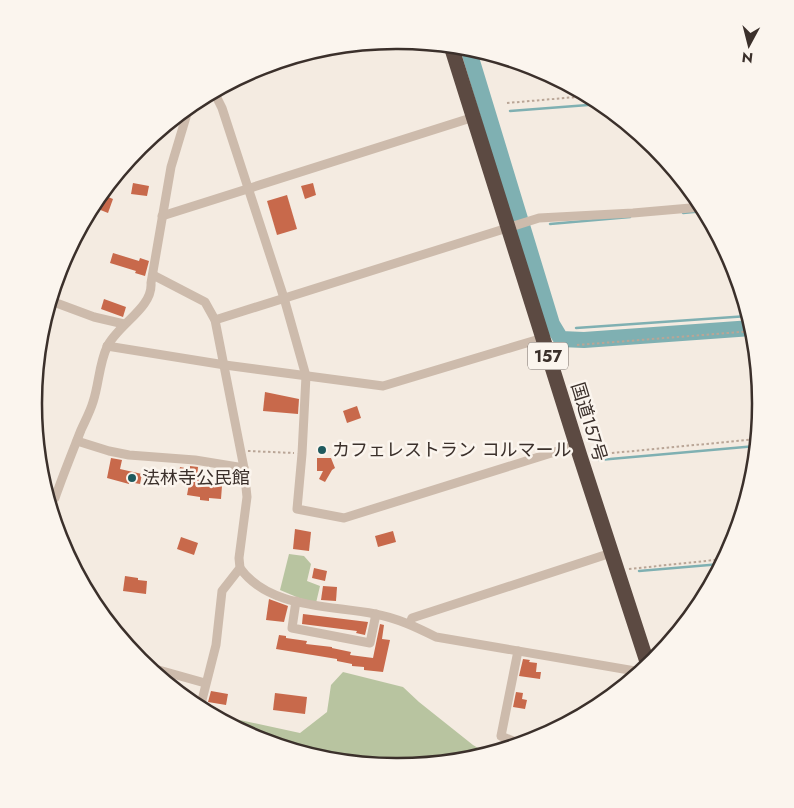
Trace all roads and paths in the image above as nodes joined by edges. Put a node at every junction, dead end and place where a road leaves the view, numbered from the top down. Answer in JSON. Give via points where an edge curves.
{"nodes":[{"id":1,"x":455,"y":55,"type":"edge"},
{"id":2,"x":574,"y":97,"type":"edge"},
{"id":3,"x":217,"y":99,"type":"edge"},
{"id":4,"x":507,"y":103,"type":"dead end"},
{"id":5,"x":474,"y":117,"type":"junction"},
{"id":6,"x":182,"y":123,"type":"edge"},
{"id":7,"x":248,"y":189,"type":"junction"},
{"id":8,"x":693,"y":208,"type":"edge"},
{"id":9,"x":162,"y":216,"type":"junction"},
{"id":10,"x":512,"y":226,"type":"junction"},
{"id":11,"x":153,"y":275,"type":"junction"},
{"id":12,"x":284,"y":298,"type":"junction"},
{"id":13,"x":57,"y":303,"type":"edge"},
{"id":14,"x":214,"y":320,"type":"junction"},
{"id":15,"x":124,"y":324,"type":"junction"},
{"id":16,"x":744,"y":332,"type":"edge"},
{"id":17,"x":543,"y":338,"type":"junction"},
{"id":18,"x":107,"y":346,"type":"junction"},
{"id":19,"x":577,"y":346,"type":"dead end"},
{"id":20,"x":225,"y":365,"type":"junction"},
{"id":21,"x":306,"y":376,"type":"junction"},
{"id":22,"x":749,"y":439,"type":"edge"},
{"id":23,"x":77,"y":441,"type":"junction"},
{"id":24,"x":578,"y":450,"type":"junction"},
{"id":25,"x":241,"y":451,"type":"junction"},
{"id":26,"x":302,"y":454,"type":"junction"},
{"id":27,"x":244,"y":468,"type":"junction"},
{"id":28,"x":55,"y":497,"type":"edge"},
{"id":29,"x":611,"y":553,"type":"junction"},
{"id":30,"x":716,"y":559,"type":"edge"},
{"id":31,"x":240,"y":568,"type":"junction"},
{"id":32,"x":617,"y":570,"type":"junction"},
{"id":33,"x":296,"y":601,"type":"junction"},
{"id":34,"x":376,"y":614,"type":"junction"},
{"id":35,"x":410,"y":623,"type":"junction"},
{"id":36,"x":518,"y":651,"type":"junction"},
{"id":37,"x":646,"y":657,"type":"edge"},
{"id":38,"x":632,"y":670,"type":"edge"},
{"id":39,"x":163,"y":671,"type":"edge"},
{"id":40,"x":205,"y":683,"type":"junction"},
{"id":41,"x":202,"y":700,"type":"edge"},
{"id":42,"x":511,"y":740,"type":"edge"}],
"edges":[{"from":1,"to":5,"type":"highway","name":"国道157号","number":"157"},
{"from":2,"to":4,"type":"path"},
{"from":3,"to":7,"type":"street"},
{"from":5,"to":7,"type":"street"},
{"from":5,"to":10,"type":"highway","name":"国道157号","number":"157"},
{"from":6,"to":9,"type":"street"},
{"from":7,"to":9,"type":"street"},
{"from":7,"to":12,"type":"street"},
{"from":8,"to":10,"type":"street","via":[[539,218]]},
{"from":9,"to":11,"type":"street"},
{"from":10,"to":12,"type":"street"},
{"from":10,"to":17,"type":"highway","name":"国道157号","number":"157"},
{"from":11,"to":14,"type":"street","via":[[205,302]]},
{"from":11,"to":15,"type":"street","via":[[152,290],[136,314]]},
{"from":12,"to":14,"type":"street"},
{"from":12,"to":21,"type":"street"},
{"from":13,"to":15,"type":"street"},
{"from":14,"to":20,"type":"street"},
{"from":15,"to":18,"type":"street"},
{"from":16,"to":19,"type":"path"},
{"from":17,"to":21,"type":"street","via":[[383,386]]},
{"from":17,"to":24,"type":"highway","name":"国道157号","number":"157"},
{"from":18,"to":20,"type":"street"},
{"from":18,"to":23,"type":"street","via":[[93,404]]},
{"from":20,"to":21,"type":"street"},
{"from":20,"to":25,"type":"street"},
{"from":21,"to":26,"type":"street"},
{"from":22,"to":24,"type":"path"},
{"from":23,"to":27,"type":"street","via":[[129,454]]},
{"from":23,"to":28,"type":"street"},
{"from":24,"to":26,"type":"street","via":[[344,518],[297,509]]},
{"from":24,"to":29,"type":"highway","name":"国道157号","number":"157"},
{"from":25,"to":26,"type":"path"},
{"from":25,"to":27,"type":"street"},
{"from":27,"to":31,"type":"street","via":[[247,498]]},
{"from":29,"to":32,"type":"highway","name":"国道157号","number":"157"},
{"from":29,"to":35,"type":"street","via":[[412,618]]},
{"from":30,"to":32,"type":"path"},
{"from":31,"to":33,"type":"street","via":[[257,586]]},
{"from":31,"to":40,"type":"street","via":[[222,591],[216,645]]},
{"from":32,"to":37,"type":"highway","name":"国道157号","number":"157"},
{"from":33,"to":34,"type":"street"},
{"from":33,"to":34,"type":"street","via":[[292,628],[370,643]]},
{"from":34,"to":35,"type":"street"},
{"from":35,"to":36,"type":"street","via":[[436,638]]},
{"from":36,"to":38,"type":"street"},
{"from":36,"to":42,"type":"street","via":[[501,736]]},
{"from":39,"to":40,"type":"street"},
{"from":40,"to":41,"type":"street"}]}
